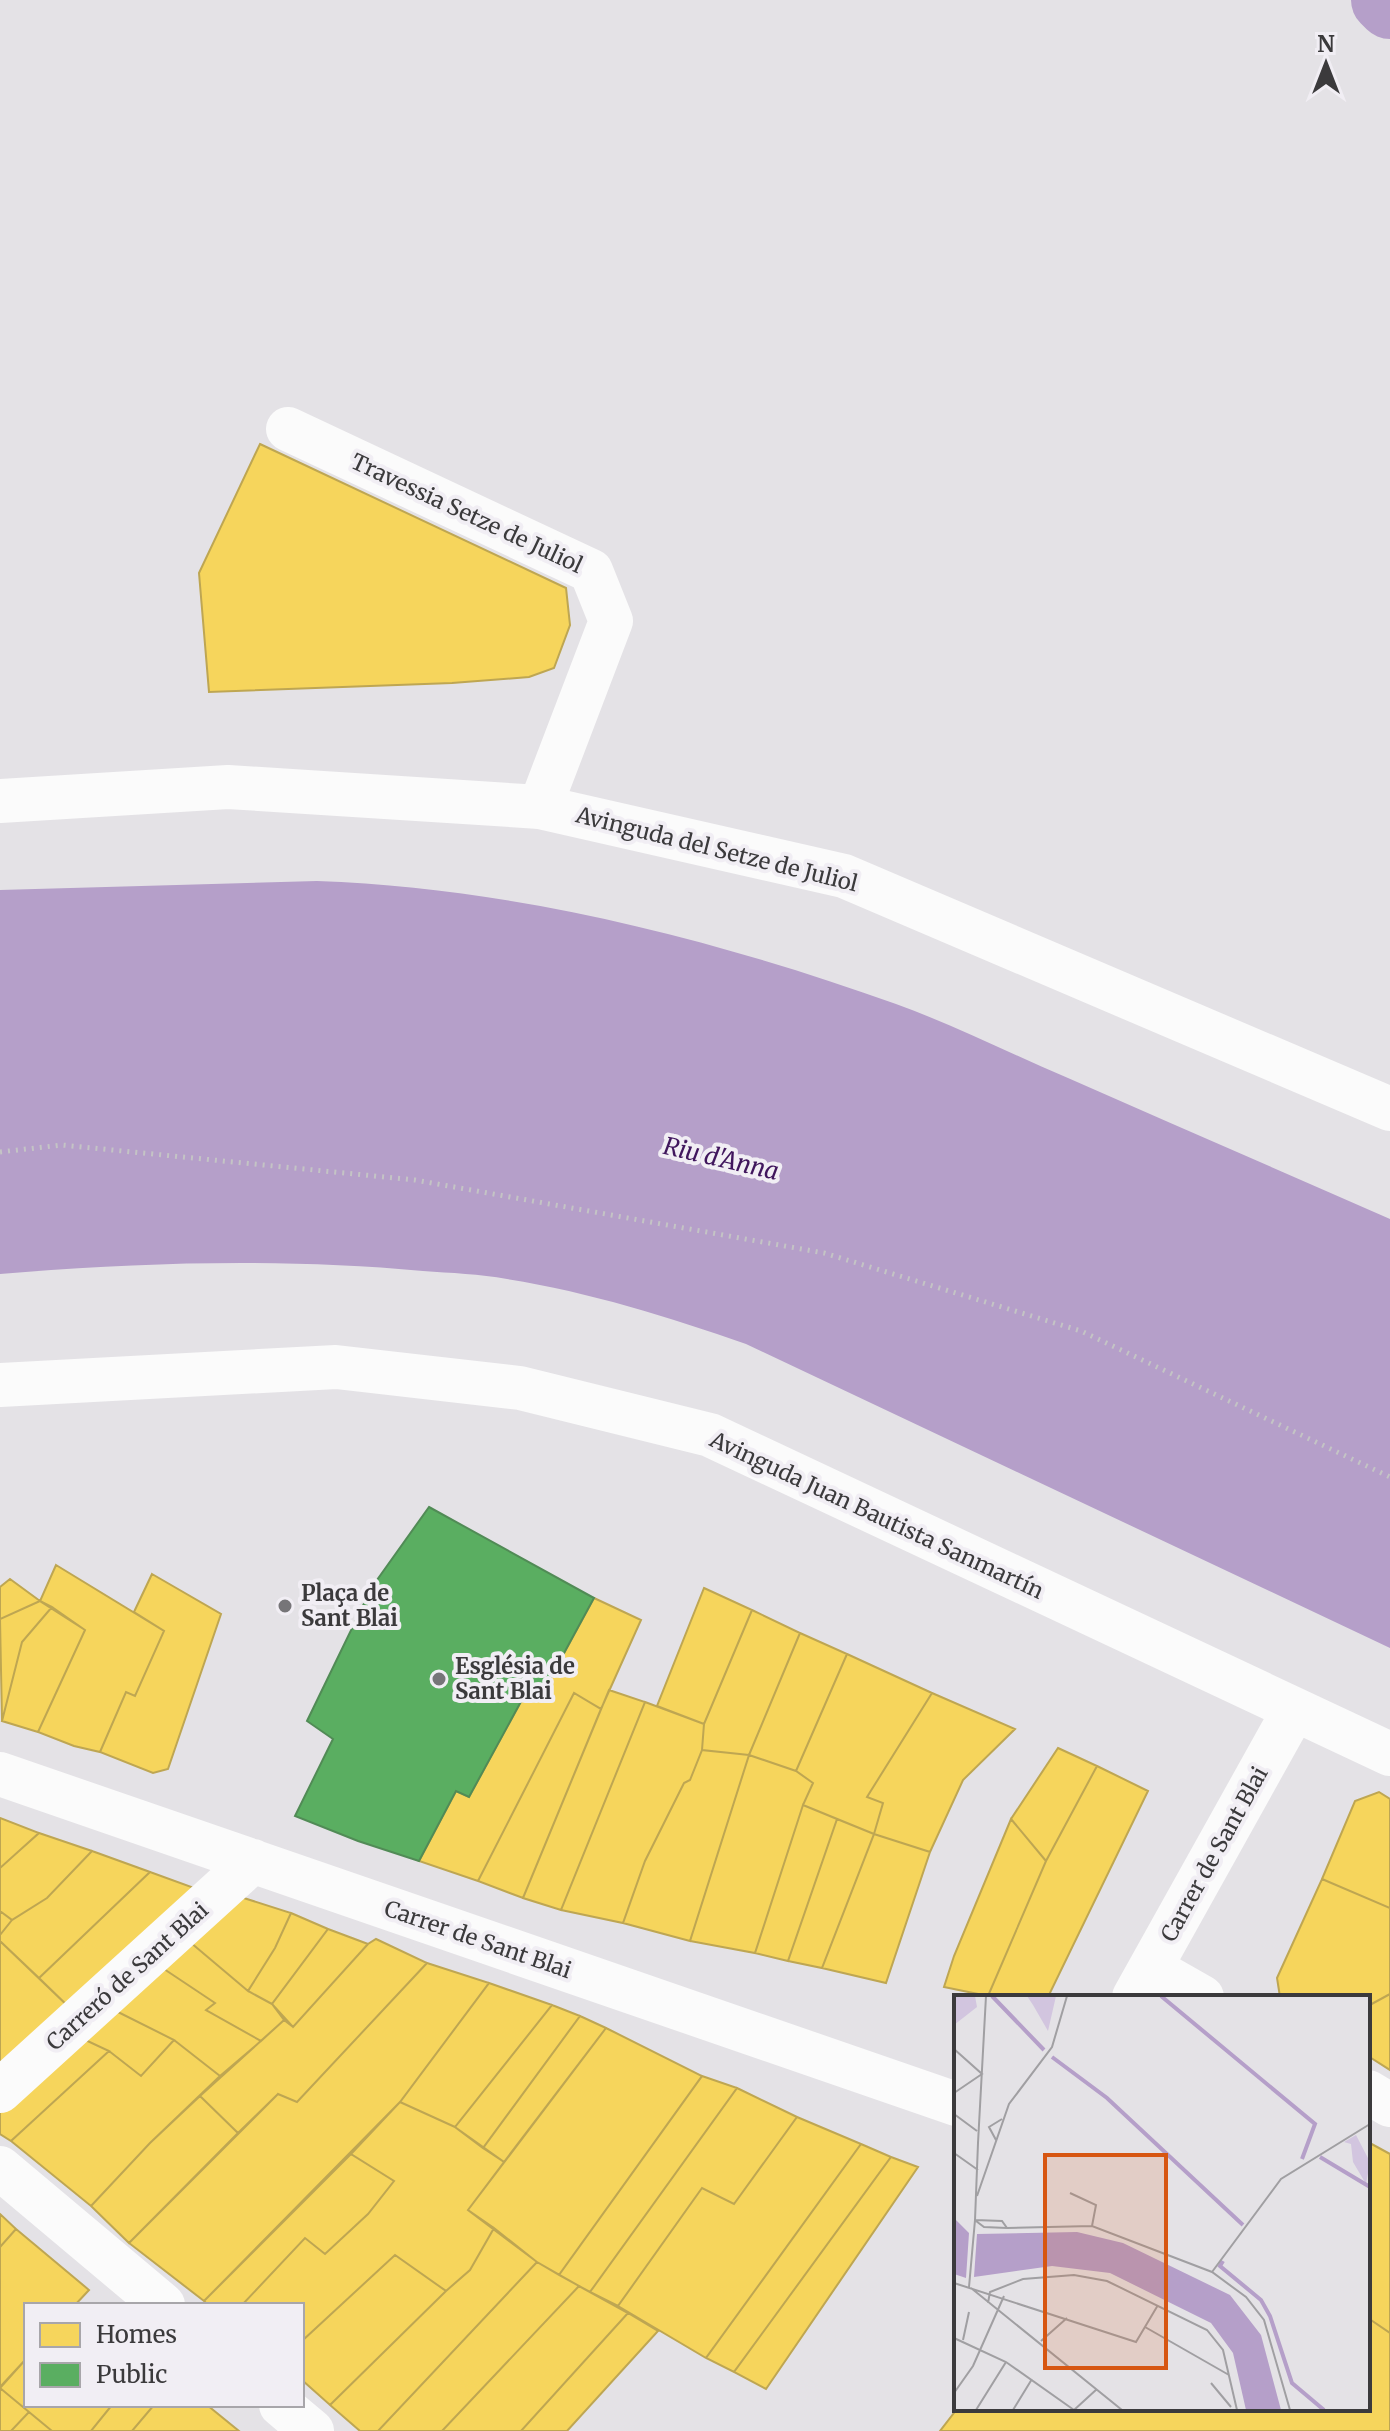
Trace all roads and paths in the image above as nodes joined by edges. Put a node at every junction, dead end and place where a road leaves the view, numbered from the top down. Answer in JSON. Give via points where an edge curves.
{"nodes":[{"id":1,"x":288,"y":429,"type":"dead end"},
{"id":2,"x":0,"y":801,"type":"edge"},
{"id":3,"x":540,"y":807,"type":"junction"},
{"id":4,"x":1390,"y":1109,"type":"edge"},
{"id":5,"x":0,"y":1152,"type":"edge"},
{"id":6,"x":0,"y":1385,"type":"edge"},
{"id":7,"x":1390,"y":1477,"type":"edge"},
{"id":8,"x":1294,"y":1710,"type":"junction"},
{"id":9,"x":1390,"y":1754,"type":"edge"},
{"id":10,"x":0,"y":1774,"type":"edge"},
{"id":11,"x":253,"y":1861,"type":"junction"},
{"id":12,"x":1143,"y":1982,"type":"edge"},
{"id":13,"x":1194,"y":1995,"type":"edge"},
{"id":14,"x":0,"y":2091,"type":"edge"},
{"id":15,"x":1370,"y":2093,"type":"edge"},
{"id":16,"x":954,"y":2103,"type":"edge"},
{"id":17,"x":1390,"y":2105,"type":"edge"},
{"id":18,"x":0,"y":2168,"type":"edge"},
{"id":19,"x":161,"y":2303,"type":"edge"},
{"id":20,"x":283,"y":2407,"type":"edge"},
{"id":21,"x":312,"y":2431,"type":"edge"}],
"edges":[{"from":1,"to":3,"type":"street","name":"Travessia Setze de Juliol","via":[[591,571],[611,621]]},
{"from":2,"to":3,"type":"street","name":"Avinguda del Setze de Juliol","via":[[228,787]]},
{"from":3,"to":4,"type":"street","name":"Avinguda del Setze de Juliol","via":[[844,876]]},
{"from":5,"to":7,"type":"path","via":[[62,1145],[415,1180],[824,1253],[1081,1331]]},
{"from":6,"to":8,"type":"street","name":"Avinguda Juan Bautista Sanmartín","via":[[336,1367],[520,1388],[710,1435]]},
{"from":8,"to":9,"type":"street","name":"Avinguda Juan Bautista Sanmartín"},
{"from":8,"to":12,"type":"street","name":"Carrer de Sant Blai"},
{"from":10,"to":11,"type":"street","name":"Carrer de Sant Blai"},
{"from":11,"to":14,"type":"street","name":"Carreró de Sant Blai"},
{"from":11,"to":16,"type":"street","name":"Carrer de Sant Blai"},
{"from":12,"to":13,"type":"street"},
{"from":15,"to":17,"type":"street"},
{"from":18,"to":19,"type":"street"},
{"from":20,"to":21,"type":"street"}]}
